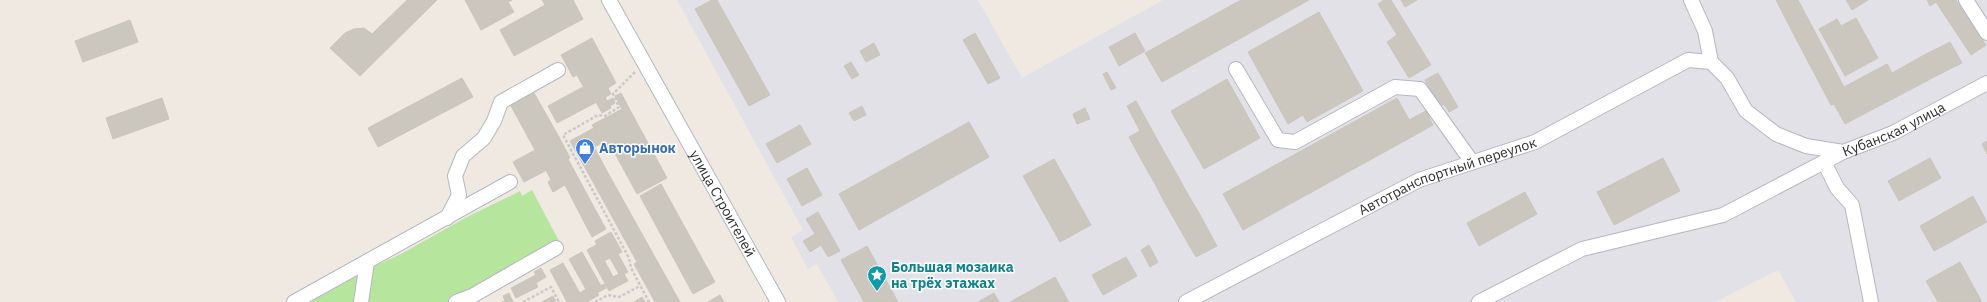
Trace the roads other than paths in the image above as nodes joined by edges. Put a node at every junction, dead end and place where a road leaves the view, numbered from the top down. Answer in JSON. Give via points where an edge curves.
{"nodes":[{"id":1,"x":609,"y":0,"type":"edge"},
{"id":2,"x":1691,"y":0,"type":"edge"},
{"id":3,"x":1966,"y":0,"type":"edge"},
{"id":4,"x":1987,"y":33,"type":"edge"},
{"id":5,"x":1710,"y":62,"type":"junction"},
{"id":6,"x":1236,"y":69,"type":"dead end"},
{"id":7,"x":558,"y":70,"type":"dead end"},
{"id":8,"x":1987,"y":83,"type":"edge"},
{"id":9,"x":1843,"y":152,"type":"junction"},
{"id":10,"x":1472,"y":162,"type":"junction"},
{"id":11,"x":1824,"y":162,"type":"junction"},
{"id":12,"x":510,"y":182,"type":"dead end"},
{"id":13,"x":447,"y":218,"type":"junction"},
{"id":14,"x":556,"y":248,"type":"dead end"},
{"id":15,"x":367,"y":262,"type":"junction"},
{"id":16,"x":294,"y":302,"type":"edge"},
{"id":17,"x":362,"y":302,"type":"edge"},
{"id":18,"x":456,"y":302,"type":"edge"},
{"id":19,"x":778,"y":302,"type":"edge"},
{"id":20,"x":1186,"y":302,"type":"edge"},
{"id":21,"x":1480,"y":302,"type":"edge"},
{"id":22,"x":1871,"y":302,"type":"edge"}],
"edges":[{"from":1,"to":19,"type":"street","name":"улица Строителей"},
{"from":2,"to":5,"type":"street","via":[[1705,31]]},
{"from":3,"to":4,"type":"street"},
{"from":5,"to":9,"type":"street","name":"Кубанская улица","via":[[1726,78],[1746,111],[1776,134],[1806,146]]},
{"from":5,"to":10,"type":"street","name":"Автотранспортный переулок","via":[[1688,60],[1535,142]]},
{"from":6,"to":10,"type":"street","via":[[1278,140],[1295,142],[1395,87],[1420,89]]},
{"from":7,"to":13,"type":"street","via":[[501,102],[484,138],[463,156],[455,176],[459,195]]},
{"from":8,"to":9,"type":"street","name":"Кубанская улица","via":[[1893,133]]},
{"from":9,"to":11,"type":"street"},
{"from":10,"to":20,"type":"street","name":"Автотранспортный переулок","via":[[1419,180]]},
{"from":11,"to":21,"type":"street","via":[[1723,215],[1582,249]]},
{"from":11,"to":22,"type":"street","via":[[1837,188],[1852,205]]},
{"from":12,"to":13,"type":"street"},
{"from":13,"to":15,"type":"street"},
{"from":14,"to":18,"type":"street","via":[[472,296]]},
{"from":15,"to":16,"type":"street"},
{"from":15,"to":17,"type":"street"}]}
